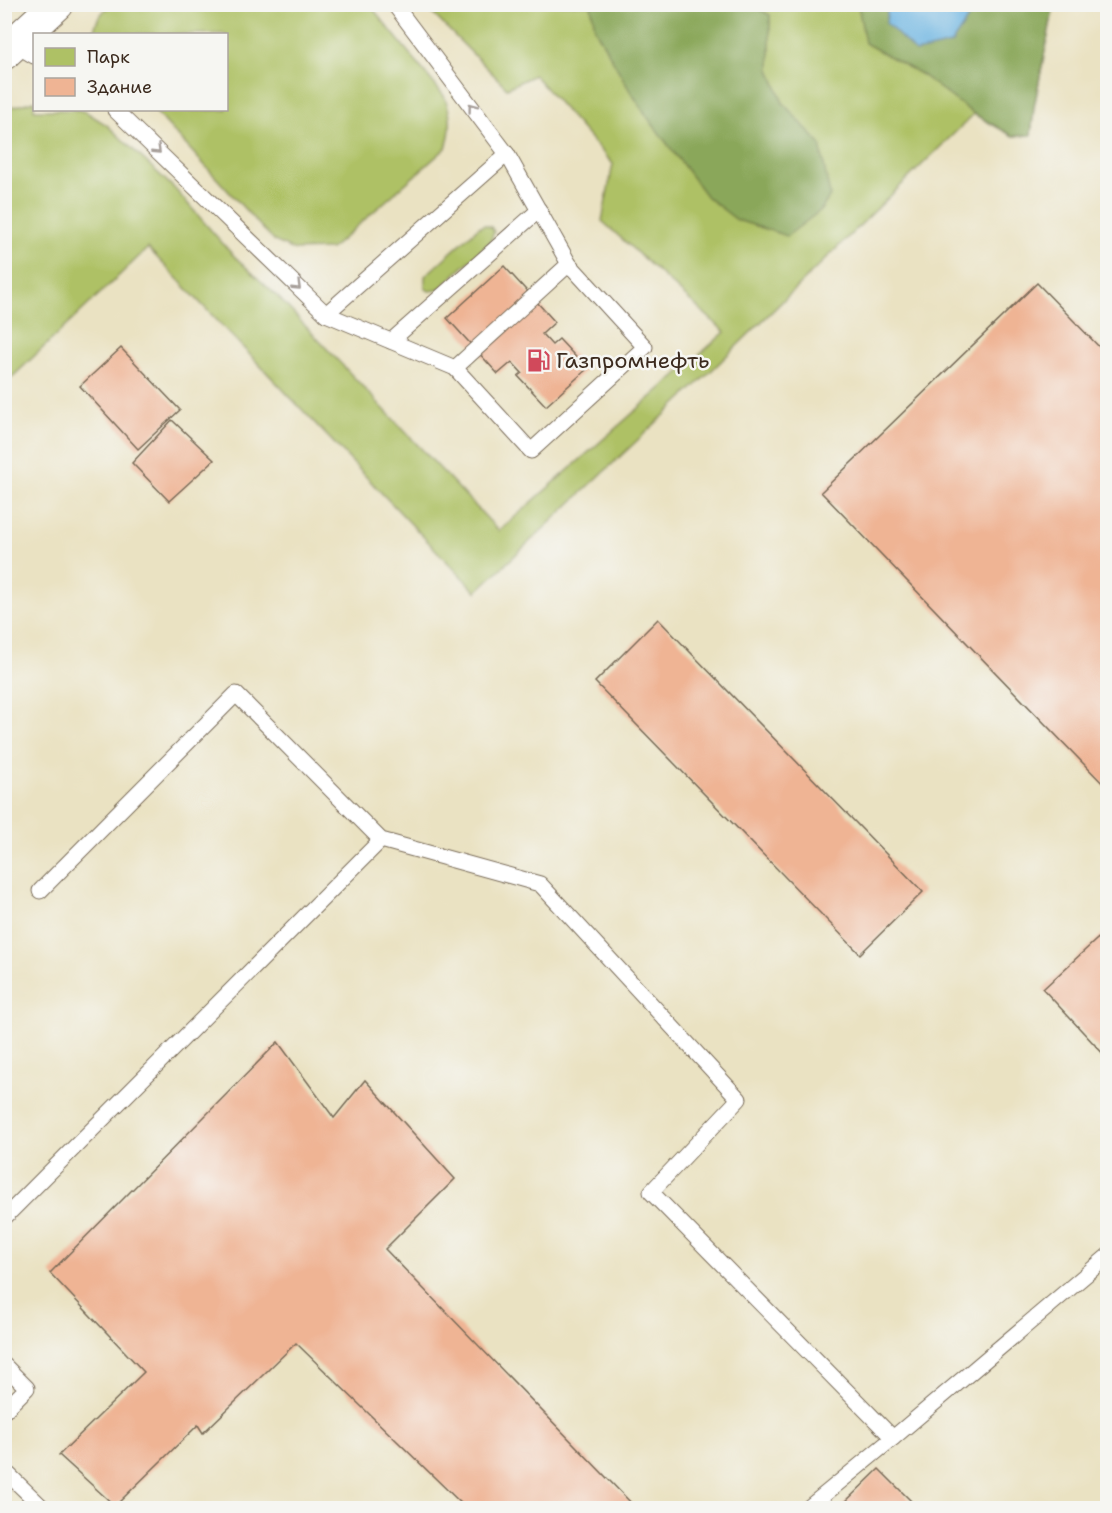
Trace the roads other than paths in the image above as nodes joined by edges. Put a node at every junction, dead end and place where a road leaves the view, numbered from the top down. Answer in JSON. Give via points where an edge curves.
{"nodes":[{"id":1,"x":57,"y":4,"type":"edge"},
{"id":2,"x":394,"y":4,"type":"edge"},
{"id":3,"x":18,"y":51,"type":"edge"},
{"id":4,"x":116,"y":111,"type":"edge"},
{"id":5,"x":507,"y":154,"type":"junction"},
{"id":6,"x":539,"y":210,"type":"junction"},
{"id":7,"x":569,"y":264,"type":"junction"},
{"id":8,"x":326,"y":314,"type":"junction"},
{"id":9,"x":391,"y":341,"type":"junction"},
{"id":10,"x":455,"y":368,"type":"junction"},
{"id":11,"x":381,"y":840,"type":"junction"},
{"id":12,"x":40,"y":891,"type":"dead end"},
{"id":13,"x":4,"y":1218,"type":"edge"},
{"id":14,"x":1107,"y":1256,"type":"edge"},
{"id":15,"x":4,"y":1365,"type":"edge"},
{"id":16,"x":4,"y":1411,"type":"edge"},
{"id":17,"x":893,"y":1438,"type":"junction"},
{"id":18,"x":4,"y":1470,"type":"edge"},
{"id":19,"x":43,"y":1509,"type":"edge"},
{"id":20,"x":808,"y":1509,"type":"edge"}],
"edges":[{"from":1,"to":3,"type":"highway"},
{"from":5,"to":2,"type":"lane","one_way":true},
{"from":4,"to":8,"type":"lane","one_way":true},
{"from":5,"to":6,"type":"lane"},
{"from":5,"to":8,"type":"lane"},
{"from":6,"to":7,"type":"lane"},
{"from":6,"to":9,"type":"lane"},
{"from":7,"to":10,"type":"lane"},
{"from":7,"to":10,"type":"lane","via":[[645,347],[531,451]]},
{"from":8,"to":9,"type":"lane"},
{"from":9,"to":10,"type":"lane"},
{"from":11,"to":12,"type":"lane","via":[[236,694]]},
{"from":11,"to":13,"type":"lane"},
{"from":11,"to":17,"type":"lane","via":[[540,884],[739,1099],[651,1192]]},
{"from":14,"to":17,"type":"lane"},
{"from":15,"to":16,"type":"lane","via":[[27,1388]]},
{"from":17,"to":20,"type":"lane"},
{"from":18,"to":19,"type":"lane"}]}
